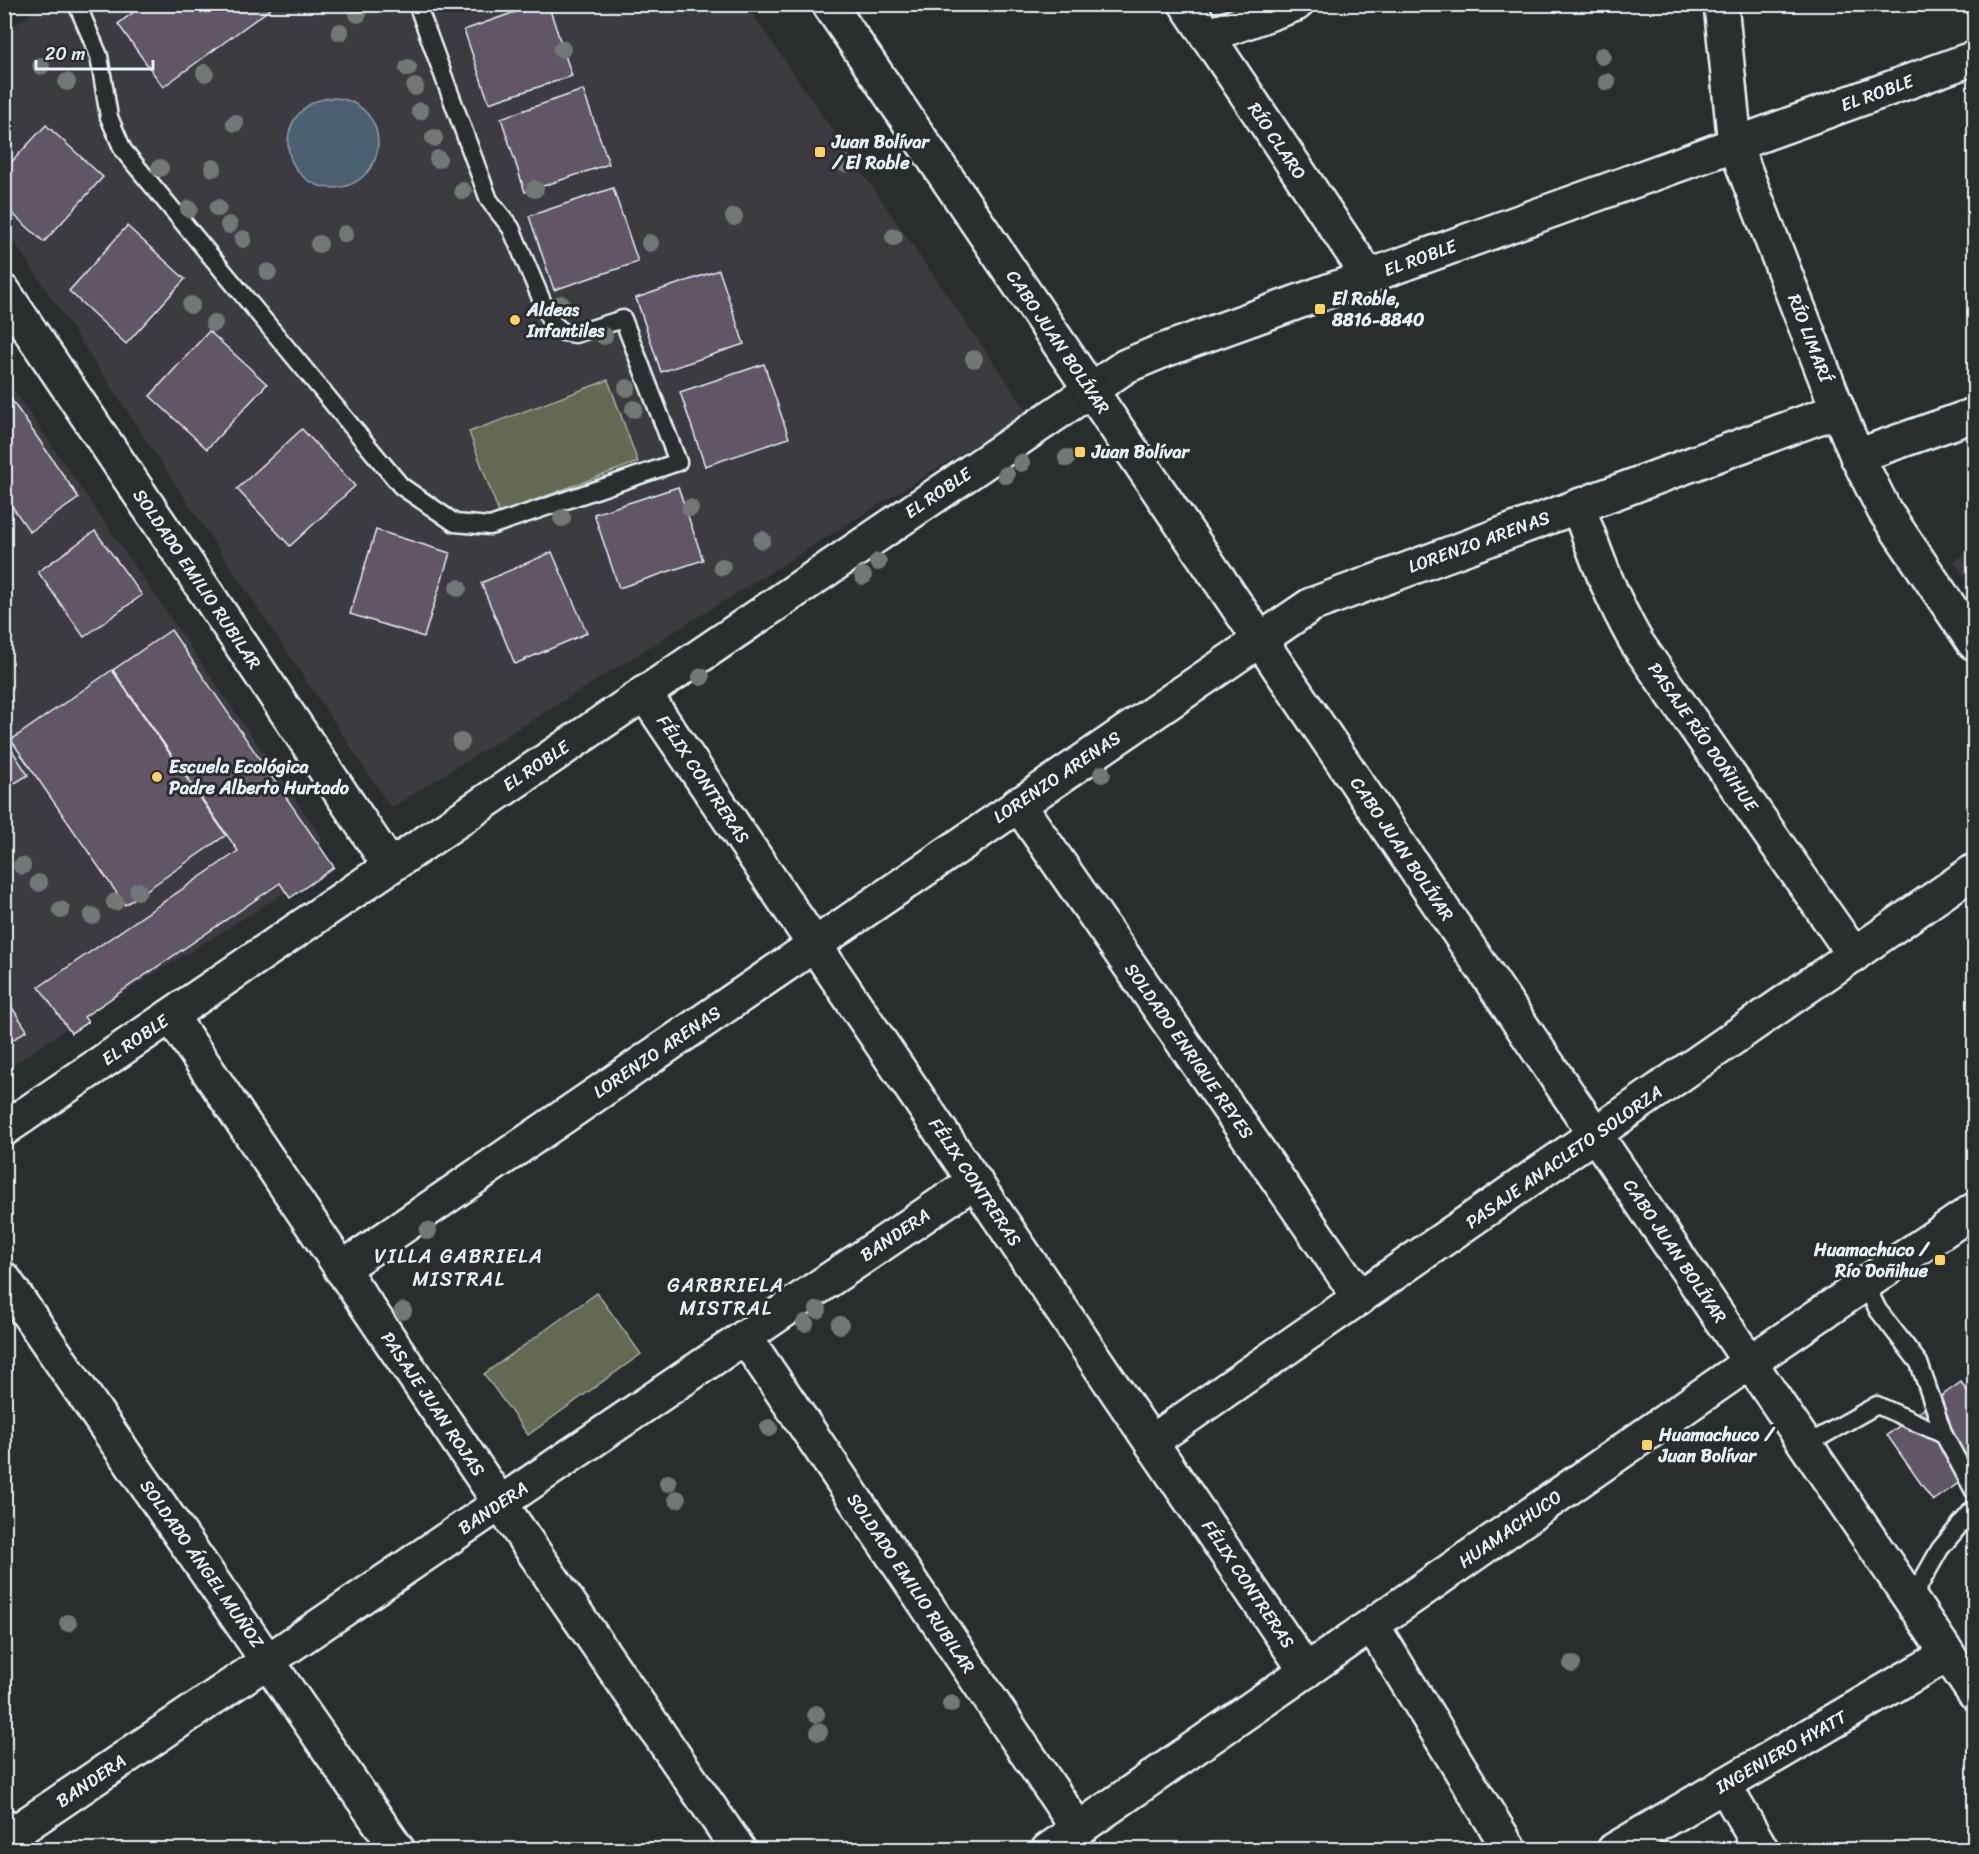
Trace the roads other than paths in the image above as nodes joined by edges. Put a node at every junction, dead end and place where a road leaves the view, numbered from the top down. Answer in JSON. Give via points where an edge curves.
{"nodes":[{"id":1,"x":77,"y":4,"type":"edge"},
{"id":2,"x":417,"y":4,"type":"edge"},
{"id":3,"x":829,"y":4,"type":"edge"},
{"id":4,"x":1186,"y":4,"type":"edge"},
{"id":5,"x":1296,"y":4,"type":"edge"},
{"id":6,"x":1721,"y":4,"type":"edge"},
{"id":7,"x":1207,"y":36,"type":"junction"},
{"id":8,"x":1974,"y":58,"type":"edge"},
{"id":9,"x":1735,"y":145,"type":"junction"},
{"id":10,"x":1369,"y":277,"type":"junction"},
{"id":11,"x":4,"y":292,"type":"edge"},
{"id":12,"x":1090,"y":389,"type":"junction"},
{"id":13,"x":1838,"y":410,"type":"junction"},
{"id":14,"x":1974,"y":415,"type":"edge"},
{"id":15,"x":1857,"y":456,"type":"junction"},
{"id":16,"x":1578,"y":506,"type":"junction"},
{"id":17,"x":1260,"y":639,"type":"junction"},
{"id":18,"x":1974,"y":643,"type":"edge"},
{"id":19,"x":645,"y":693,"type":"junction"},
{"id":20,"x":1018,"y":804,"type":"junction"},
{"id":21,"x":390,"y":866,"type":"junction"},
{"id":22,"x":1974,"y":871,"type":"edge"},
{"id":23,"x":815,"y":944,"type":"junction"},
{"id":24,"x":1854,"y":955,"type":"junction"},
{"id":25,"x":171,"y":1016,"type":"junction"},
{"id":26,"x":4,"y":1129,"type":"edge"},
{"id":27,"x":1596,"y":1135,"type":"junction"},
{"id":28,"x":975,"y":1181,"type":"junction"},
{"id":29,"x":1974,"y":1210,"type":"edge"},
{"id":30,"x":341,"y":1269,"type":"junction"},
{"id":31,"x":4,"y":1279,"type":"edge"},
{"id":32,"x":1865,"y":1284,"type":"junction"},
{"id":33,"x":1360,"y":1298,"type":"junction"},
{"id":34,"x":745,"y":1337,"type":"junction"},
{"id":35,"x":1750,"y":1362,"type":"junction"},
{"id":36,"x":1944,"y":1435,"type":"junction"},
{"id":37,"x":1151,"y":1442,"type":"junction"},
{"id":38,"x":1806,"y":1445,"type":"junction"},
{"id":39,"x":1974,"y":1491,"type":"edge"},
{"id":40,"x":500,"y":1503,"type":"junction"},
{"id":41,"x":1974,"y":1508,"type":"edge"},
{"id":42,"x":1911,"y":1600,"type":"junction"},
{"id":43,"x":1372,"y":1625,"type":"junction"},
{"id":44,"x":1948,"y":1654,"type":"junction"},
{"id":45,"x":268,"y":1660,"type":"junction"},
{"id":46,"x":1306,"y":1671,"type":"junction"},
{"id":47,"x":1974,"y":1693,"type":"edge"},
{"id":48,"x":1724,"y":1785,"type":"junction"},
{"id":49,"x":1078,"y":1829,"type":"junction"},
{"id":50,"x":12,"y":1836,"type":"edge"},
{"id":51,"x":398,"y":1850,"type":"edge"},
{"id":52,"x":739,"y":1850,"type":"edge"},
{"id":53,"x":1048,"y":1850,"type":"edge"},
{"id":54,"x":1510,"y":1850,"type":"edge"},
{"id":55,"x":1614,"y":1850,"type":"edge"},
{"id":56,"x":1762,"y":1850,"type":"edge"}],
"edges":[{"from":1,"to":2,"type":"lane","via":[[99,56],[109,117],[123,150],[400,486],[455,523],[489,526],[678,462],[623,319],[575,334],[563,332],[551,322],[511,228],[489,200]]},
{"from":3,"to":12,"type":"street","name":"CABO JUAN BOLÍVAR"},
{"from":4,"to":7,"type":"street","name":"RÍO CLARO"},
{"from":5,"to":7,"type":"street"},
{"from":6,"to":9,"type":"street","name":"RÍO LIMARÍ"},
{"from":7,"to":10,"type":"street","name":"RÍO CLARO"},
{"from":8,"to":9,"type":"street","name":"EL ROBLE"},
{"from":9,"to":10,"type":"street","name":"EL ROBLE"},
{"from":9,"to":13,"type":"street","name":"RÍO LIMARÍ"},
{"from":10,"to":12,"type":"street","name":"EL ROBLE","via":[[1153,355],[1126,366]]},
{"from":11,"to":21,"type":"street","name":"SOLDADO EMILIO RUBILAR"},
{"from":12,"to":17,"type":"street","name":"CABO JUAN BOLÍVAR"},
{"from":12,"to":19,"type":"street","name":"EL ROBLE"},
{"from":13,"to":15,"type":"street","name":"RÍO LIMARÍ"},
{"from":13,"to":16,"type":"street","name":"LORENZO ARENAS"},
{"from":14,"to":15,"type":"street"},
{"from":15,"to":18,"type":"street","name":"RÍO LIMARÍ","via":[[1884,510]]},
{"from":16,"to":17,"type":"street","name":"LORENZO ARENAS","via":[[1311,605]]},
{"from":16,"to":24,"type":"street","name":"PASAJE RÍO DOÑIHUE","via":[[1602,574],[1637,642]]},
{"from":17,"to":20,"type":"street","name":"LORENZO ARENAS"},
{"from":17,"to":27,"type":"street","name":"CABO JUAN BOLÍVAR"},
{"from":19,"to":21,"type":"street","name":"EL ROBLE"},
{"from":19,"to":23,"type":"street","name":"FÉLIX CONTRERAS"},
{"from":20,"to":23,"type":"street","name":"LORENZO ARENAS"},
{"from":20,"to":33,"type":"street","name":"SOLDADO ENRIQUE REYES"},
{"from":21,"to":25,"type":"street","name":"EL ROBLE"},
{"from":22,"to":24,"type":"street","name":"PASAJE ANACLETO SOLORZA"},
{"from":23,"to":28,"type":"street","name":"FÉLIX CONTRERAS"},
{"from":23,"to":30,"type":"street","name":"LORENZO ARENAS"},
{"from":24,"to":27,"type":"street","name":"PASAJE ANACLETO SOLORZA"},
{"from":25,"to":26,"type":"street","name":"EL ROBLE"},
{"from":25,"to":30,"type":"street","name":"PASAJE JUAN ROJAS"},
{"from":27,"to":33,"type":"street","name":"PASAJE ANACLETO SOLORZA"},
{"from":27,"to":35,"type":"street","name":"CABO JUAN BOLÍVAR"},
{"from":28,"to":34,"type":"street","name":"BANDERA"},
{"from":28,"to":37,"type":"street","name":"FÉLIX CONTRERAS"},
{"from":29,"to":32,"type":"street","name":"HUAMACHUCO"},
{"from":30,"to":40,"type":"street","name":"PASAJE JUAN ROJAS"},
{"from":31,"to":45,"type":"street","name":"SOLDADO ÁNGEL MUÑOZ"},
{"from":32,"to":35,"type":"street","name":"HUAMACHUCO"},
{"from":32,"to":36,"type":"lane","via":[[1878,1310],[1919,1364]]},
{"from":33,"to":37,"type":"street","name":"PASAJE ANACLETO SOLORZA"},
{"from":34,"to":40,"type":"street","name":"BANDERA"},
{"from":34,"to":49,"type":"street","name":"SOLDADO EMILIO RUBILAR"},
{"from":35,"to":38,"type":"street","name":"CABO JUAN BOLÍVAR"},
{"from":35,"to":43,"type":"street","name":"HUAMACHUCO"},
{"from":36,"to":38,"type":"lane","via":[[1877,1405]]},
{"from":36,"to":39,"type":"lane"},
{"from":37,"to":46,"type":"street","name":"FÉLIX CONTRERAS"},
{"from":38,"to":42,"type":"street","name":"CABO JUAN BOLÍVAR"},
{"from":40,"to":45,"type":"street","name":"BANDERA"},
{"from":40,"to":52,"type":"street","name":"PASAJE JUAN ROJAS"},
{"from":41,"to":42,"type":"lane","via":[[1940,1549]]},
{"from":42,"to":44,"type":"street","name":"CABO JUAN BOLÍVAR"},
{"from":43,"to":46,"type":"street","name":"HUAMACHUCO"},
{"from":43,"to":54,"type":"street"},
{"from":44,"to":47,"type":"street","name":"CABO JUAN BOLÍVAR"},
{"from":44,"to":48,"type":"street","name":"INGENIERO HYATT"},
{"from":45,"to":50,"type":"street","name":"BANDERA"},
{"from":45,"to":51,"type":"street","name":"SOLDADO ÁNGEL MUÑOZ"},
{"from":46,"to":49,"type":"street","name":"HUAMACHUCO"},
{"from":48,"to":55,"type":"street","name":"INGENIERO HYATT"},
{"from":48,"to":56,"type":"street"},
{"from":49,"to":53,"type":"street","name":"HUAMACHUCO"}]}
